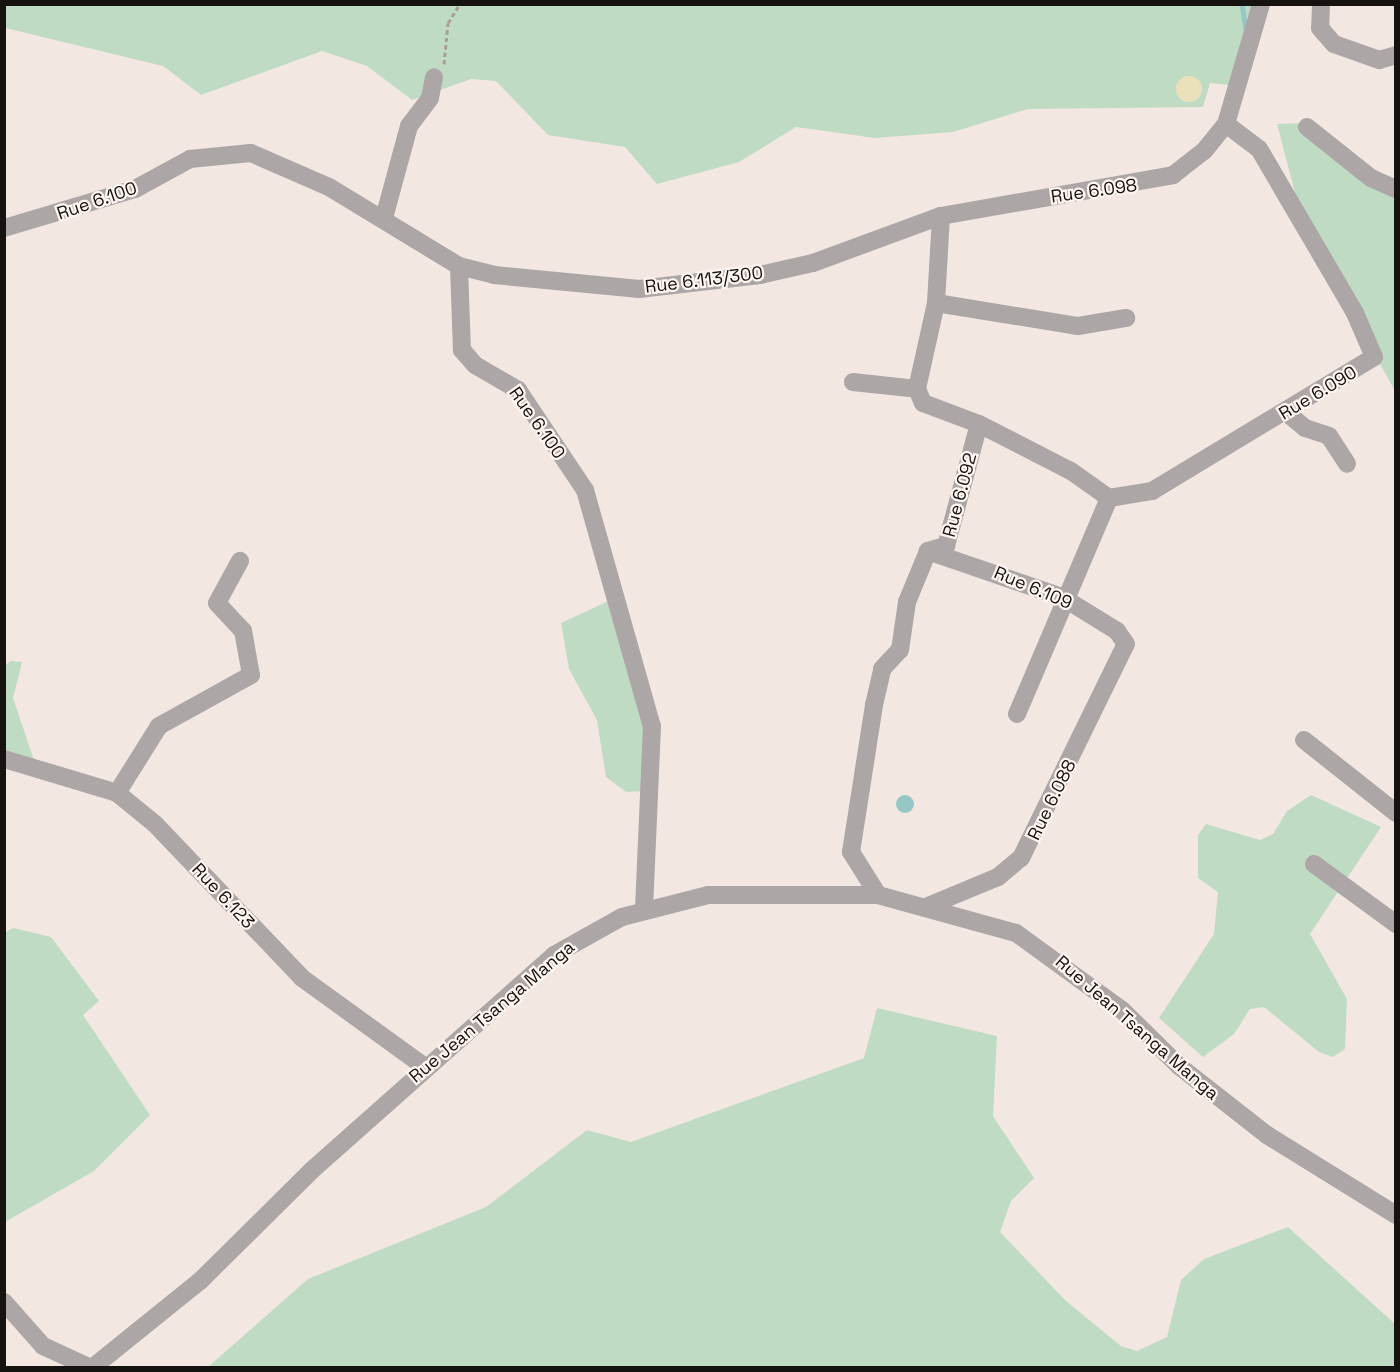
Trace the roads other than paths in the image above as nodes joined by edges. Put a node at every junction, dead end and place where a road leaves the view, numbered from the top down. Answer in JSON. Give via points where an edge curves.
{"nodes":[{"id":1,"x":1261,"y":4,"type":"edge"},
{"id":2,"x":1321,"y":4,"type":"edge"},
{"id":3,"x":1395,"y":55,"type":"edge"},
{"id":4,"x":434,"y":77,"type":"road end"},
{"id":5,"x":1226,"y":124,"type":"junction"},
{"id":6,"x":1307,"y":127,"type":"dead end"},
{"id":7,"x":1395,"y":189,"type":"edge"},
{"id":8,"x":941,"y":216,"type":"junction"},
{"id":9,"x":384,"y":218,"type":"junction"},
{"id":10,"x":4,"y":228,"type":"edge"},
{"id":11,"x":459,"y":266,"type":"junction"},
{"id":12,"x":936,"y":303,"type":"junction"},
{"id":13,"x":1126,"y":318,"type":"dead end"},
{"id":14,"x":853,"y":382,"type":"dead end"},
{"id":15,"x":917,"y":389,"type":"junction"},
{"id":16,"x":1286,"y":412,"type":"junction"},
{"id":17,"x":979,"y":424,"type":"junction"},
{"id":18,"x":1347,"y":464,"type":"dead end"},
{"id":19,"x":1109,"y":498,"type":"junction"},
{"id":20,"x":928,"y":550,"type":"junction"},
{"id":21,"x":240,"y":561,"type":"dead end"},
{"id":22,"x":1062,"y":597,"type":"junction"},
{"id":23,"x":1126,"y":644,"type":"joint"},
{"id":24,"x":1017,"y":714,"type":"dead end"},
{"id":25,"x":1304,"y":740,"type":"dead end"},
{"id":26,"x":4,"y":759,"type":"edge"},
{"id":27,"x":117,"y":793,"type":"junction"},
{"id":28,"x":1395,"y":813,"type":"edge"},
{"id":29,"x":1314,"y":864,"type":"dead end"},
{"id":30,"x":878,"y":895,"type":"junction"},
{"id":31,"x":928,"y":906,"type":"junction"},
{"id":32,"x":644,"y":909,"type":"junction"},
{"id":33,"x":1395,"y":924,"type":"edge"},
{"id":34,"x":425,"y":1067,"type":"junction"},
{"id":35,"x":1395,"y":1215,"type":"edge"},
{"id":36,"x":4,"y":1302,"type":"edge"},
{"id":37,"x":92,"y":1368,"type":"edge"}],
"edges":[{"from":1,"to":5,"type":"street"},
{"from":2,"to":3,"type":"street","via":[[1320,28],[1334,44],[1379,60]]},
{"from":4,"to":9,"type":"street","via":[[430,98],[409,126]]},
{"from":5,"to":8,"type":"street","name":"Rue 6.098","via":[[1204,151],[1173,175]]},
{"from":5,"to":16,"type":"street","name":"Rue 6.090","via":[[1259,149],[1355,313],[1374,357]]},
{"from":6,"to":7,"type":"street","via":[[1371,178]]},
{"from":8,"to":11,"type":"street","name":"Rue 6.113/300","via":[[813,263],[698,285],[639,289],[494,275]]},
{"from":8,"to":12,"type":"street"},
{"from":9,"to":10,"type":"street","name":"Rue 6.100","via":[[252,153],[190,159],[135,189]]},
{"from":9,"to":11,"type":"street","name":"Rue 6.100"},
{"from":11,"to":32,"type":"street","name":"Rue 6.100","via":[[462,350],[476,365],[518,390],[585,490],[652,726]]},
{"from":12,"to":13,"type":"street","via":[[1078,326]]},
{"from":12,"to":15,"type":"street"},
{"from":14,"to":15,"type":"street"},
{"from":15,"to":17,"type":"street","via":[[923,403]]},
{"from":16,"to":18,"type":"street","via":[[1305,428],[1329,436]]},
{"from":16,"to":19,"type":"street","name":"Rue 6.090","via":[[1152,491]]},
{"from":17,"to":19,"type":"street","via":[[1071,471]]},
{"from":17,"to":20,"type":"street","name":"Rue 6.092","via":[[946,546]]},
{"from":19,"to":22,"type":"street"},
{"from":20,"to":22,"type":"street","name":"Rue 6.109"},
{"from":20,"to":30,"type":"street","name":"Rue 6.092","via":[[907,602],[900,650],[882,669],[855,800],[852,859]]},
{"from":21,"to":27,"type":"street","via":[[217,603],[243,631],[251,675],[159,726]]},
{"from":22,"to":23,"type":"street","name":"Rue 6.109","via":[[1118,631]]},
{"from":22,"to":24,"type":"street"},
{"from":23,"to":31,"type":"street","name":"Rue 6.088","via":[[1021,858],[998,877]]},
{"from":25,"to":28,"type":"street"},
{"from":26,"to":27,"type":"street","name":"Rue 6.123"},
{"from":27,"to":34,"type":"street","name":"Rue 6.123","via":[[155,824],[302,978]]},
{"from":29,"to":33,"type":"street"},
{"from":30,"to":31,"type":"street","name":"Rue Jean Tsanga Manga"},
{"from":30,"to":32,"type":"street","name":"Rue Jean Tsanga Manga","via":[[770,891],[708,895]]},
{"from":31,"to":35,"type":"street","name":"Rue Jean Tsanga Manga","via":[[988,922],[1043,947],[1259,1129]]},
{"from":32,"to":34,"type":"street","name":"Rue Jean Tsanga Manga","via":[[554,955]]},
{"from":34,"to":37,"type":"street","name":"Rue Jean Tsanga Manga","via":[[200,1281]]},
{"from":36,"to":37,"type":"street","via":[[42,1346]]}]}
